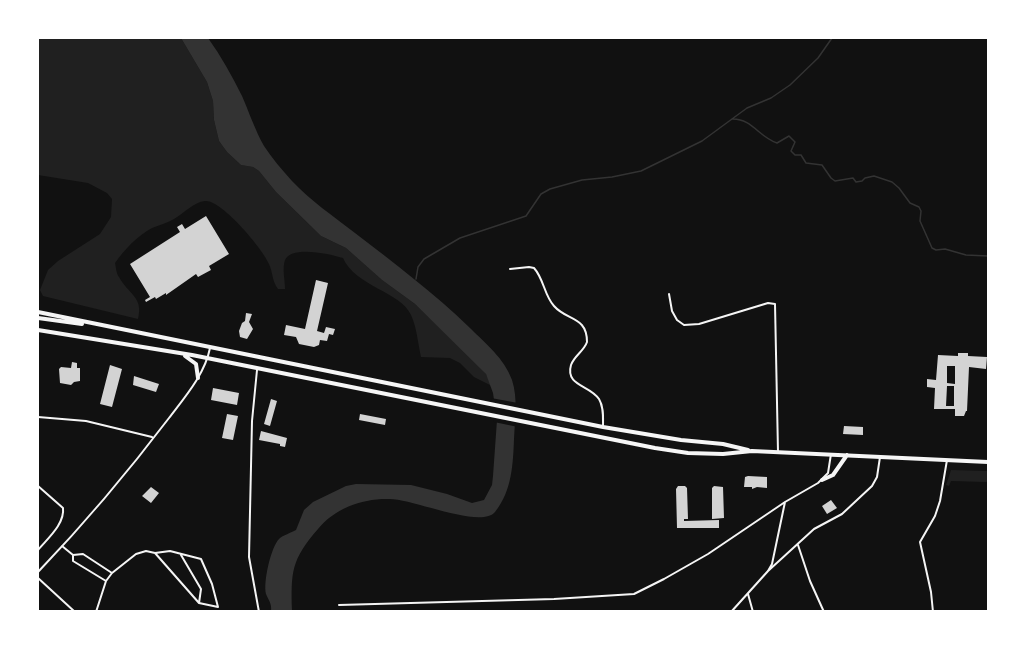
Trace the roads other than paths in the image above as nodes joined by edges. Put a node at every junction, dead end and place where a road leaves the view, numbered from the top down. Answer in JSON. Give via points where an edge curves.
{"nodes":[{"id":1,"x":510,"y":269,"type":"dead end"},
{"id":2,"x":669,"y":294,"type":"dead end"},
{"id":3,"x":38,"y":312,"type":"edge"},
{"id":4,"x":38,"y":318,"type":"edge"},
{"id":5,"x":97,"y":325,"type":"junction"},
{"id":6,"x":38,"y":330,"type":"edge"},
{"id":7,"x":210,"y":347,"type":"junction"},
{"id":8,"x":182,"y":354,"type":"junction"},
{"id":9,"x":208,"y":358,"type":"junction"},
{"id":10,"x":257,"y":369,"type":"junction"},
{"id":11,"x":198,"y":378,"type":"junction"},
{"id":12,"x":38,"y":417,"type":"edge"},
{"id":13,"x":603,"y":427,"type":"junction"},
{"id":14,"x":646,"y":435,"type":"junction"},
{"id":15,"x":154,"y":438,"type":"junction"},
{"id":16,"x":645,"y":446,"type":"junction"},
{"id":17,"x":752,"y":451,"type":"junction"},
{"id":18,"x":778,"y":452,"type":"junction"},
{"id":19,"x":831,"y":454,"type":"junction"},
{"id":20,"x":848,"y":454,"type":"junction"},
{"id":21,"x":880,"y":457,"type":"junction"},
{"id":22,"x":947,"y":460,"type":"junction"},
{"id":23,"x":988,"y":462,"type":"edge"},
{"id":24,"x":822,"y":480,"type":"junction"},
{"id":25,"x":38,"y":486,"type":"edge"},
{"id":26,"x":785,"y":502,"type":"junction"},
{"id":27,"x":798,"y":545,"type":"junction"},
{"id":28,"x":62,"y":546,"type":"junction"},
{"id":29,"x":38,"y":550,"type":"edge"},
{"id":30,"x":155,"y":553,"type":"junction"},
{"id":31,"x":181,"y":554,"type":"junction"},
{"id":32,"x":73,"y":555,"type":"junction"},
{"id":33,"x":768,"y":571,"type":"junction"},
{"id":34,"x":38,"y":572,"type":"edge"},
{"id":35,"x":112,"y":573,"type":"junction"},
{"id":36,"x":38,"y":578,"type":"edge"},
{"id":37,"x":106,"y":581,"type":"junction"},
{"id":38,"x":748,"y":594,"type":"junction"},
{"id":39,"x":199,"y":603,"type":"junction"},
{"id":40,"x":339,"y":605,"type":"dead end"},
{"id":41,"x":75,"y":612,"type":"edge"},
{"id":42,"x":96,"y":612,"type":"edge"},
{"id":43,"x":258,"y":612,"type":"edge"},
{"id":44,"x":731,"y":612,"type":"edge"},
{"id":45,"x":753,"y":612,"type":"edge"},
{"id":46,"x":824,"y":612,"type":"edge"},
{"id":47,"x":933,"y":612,"type":"edge"}],
"edges":[{"from":1,"to":13,"type":"street","via":[[534,268],[553,305],[584,327],[586,344],[572,363],[571,375],[574,382],[599,399]]},
{"from":2,"to":18,"type":"street","via":[[677,320],[689,325],[775,304]]},
{"from":3,"to":5,"type":"main road"},
{"from":4,"to":5,"type":"main road"},
{"from":5,"to":7,"type":"main road"},
{"from":6,"to":8,"type":"main road"},
{"from":7,"to":9,"type":"street"},
{"from":7,"to":13,"type":"main road"},
{"from":8,"to":9,"type":"main road"},
{"from":8,"to":11,"type":"main road","via":[[194,362]]},
{"from":9,"to":10,"type":"main road"},
{"from":9,"to":11,"type":"street"},
{"from":10,"to":16,"type":"main road"},
{"from":10,"to":43,"type":"street","via":[[249,557]]},
{"from":11,"to":15,"type":"street"},
{"from":12,"to":15,"type":"street","via":[[86,421]]},
{"from":13,"to":14,"type":"main road"},
{"from":14,"to":16,"type":"main road"},
{"from":14,"to":17,"type":"main road"},
{"from":15,"to":28,"type":"street"},
{"from":16,"to":17,"type":"main road","via":[[688,453]]},
{"from":17,"to":18,"type":"main road"},
{"from":18,"to":19,"type":"main road"},
{"from":19,"to":20,"type":"main road"},
{"from":19,"to":24,"type":"street","via":[[829,469]]},
{"from":20,"to":21,"type":"main road"},
{"from":20,"to":24,"type":"main road","via":[[832,475]]},
{"from":21,"to":22,"type":"main road"},
{"from":21,"to":27,"type":"street","via":[[872,486],[842,514],[814,529]]},
{"from":22,"to":23,"type":"main road"},
{"from":22,"to":47,"type":"street","via":[[940,501],[920,542]]},
{"from":24,"to":26,"type":"street"},
{"from":25,"to":29,"type":"street","via":[[63,508],[63,513]]},
{"from":26,"to":33,"type":"street"},
{"from":26,"to":40,"type":"street","via":[[708,554],[634,594]]},
{"from":27,"to":33,"type":"street"},
{"from":27,"to":46,"type":"street"},
{"from":28,"to":32,"type":"street"},
{"from":28,"to":34,"type":"street"},
{"from":30,"to":31,"type":"street"},
{"from":30,"to":35,"type":"street","via":[[136,554]]},
{"from":30,"to":39,"type":"street"},
{"from":31,"to":39,"type":"street","via":[[201,588]]},
{"from":31,"to":39,"type":"street","via":[[201,559],[218,607]]},
{"from":32,"to":35,"type":"street","via":[[83,554]]},
{"from":32,"to":37,"type":"street","via":[[73,561]]},
{"from":33,"to":38,"type":"street"},
{"from":35,"to":37,"type":"street"},
{"from":36,"to":41,"type":"street"},
{"from":37,"to":42,"type":"street"},
{"from":38,"to":44,"type":"street"},
{"from":38,"to":45,"type":"street"}]}
